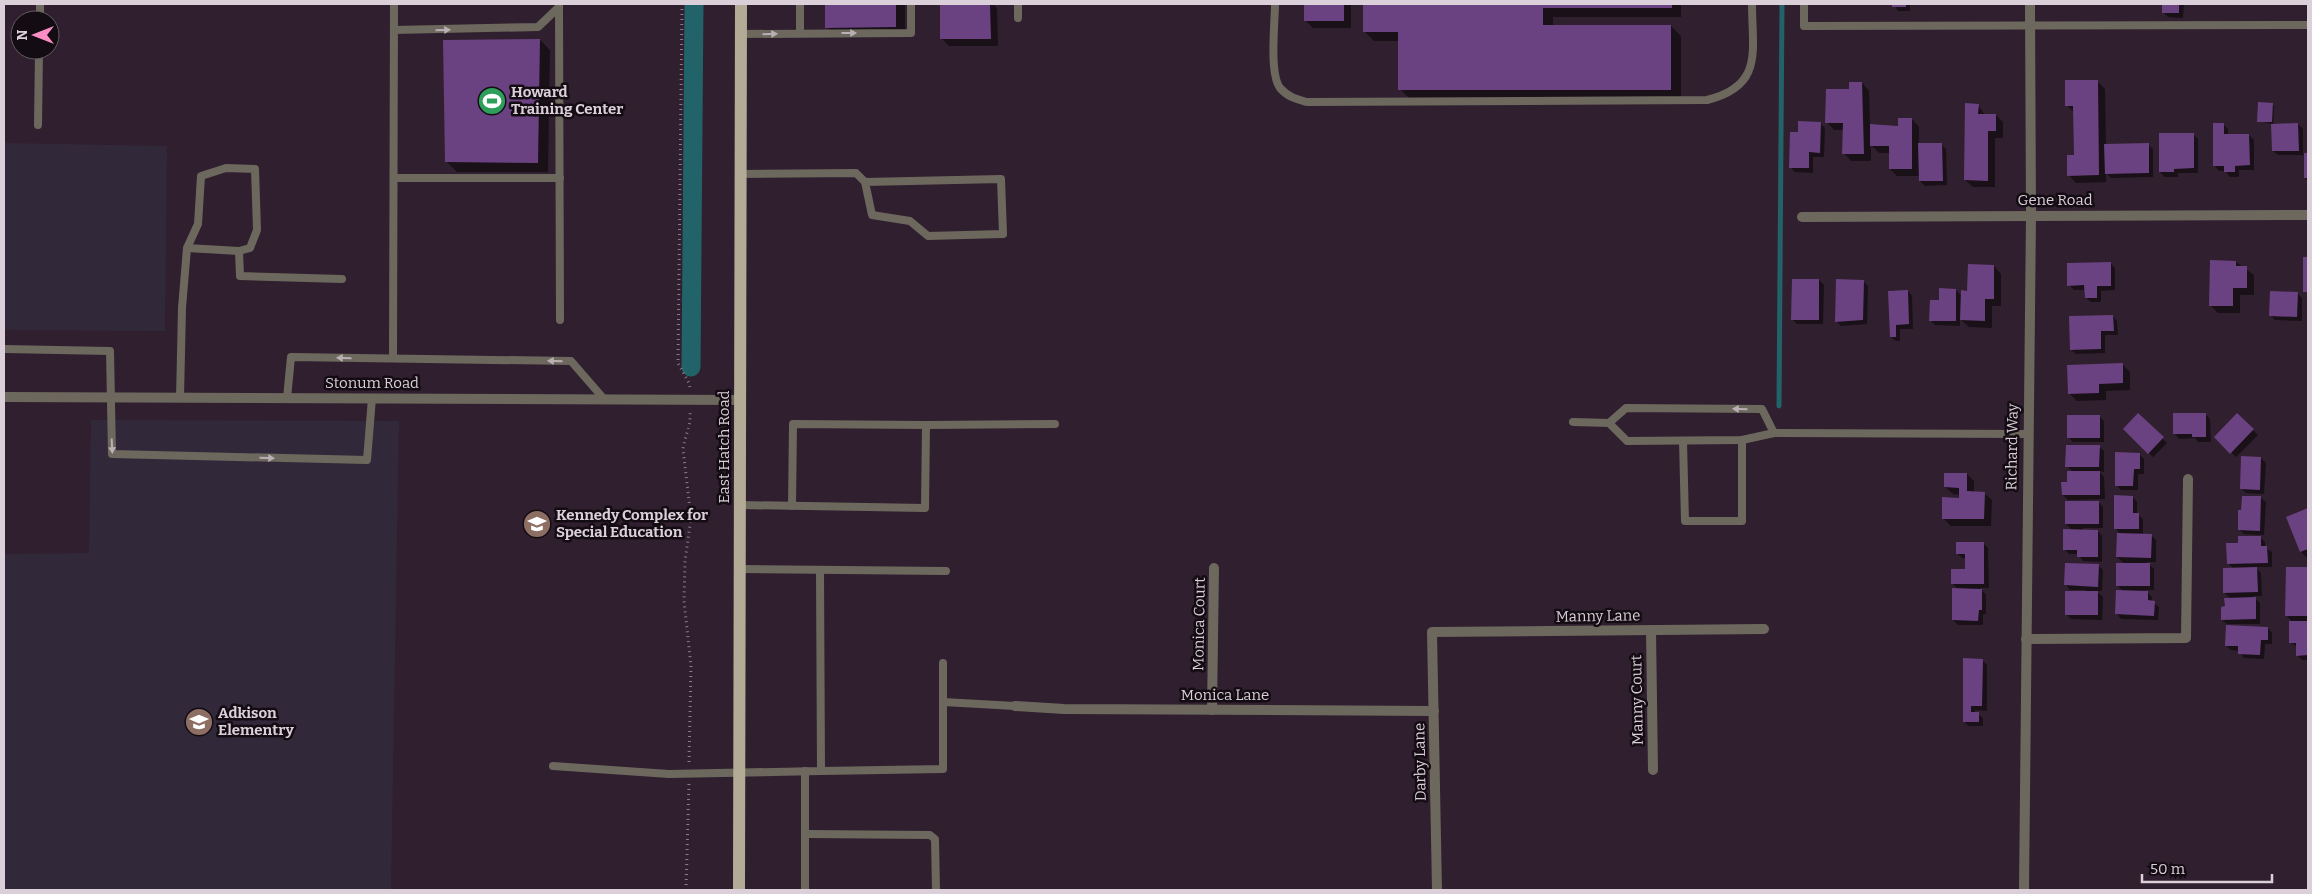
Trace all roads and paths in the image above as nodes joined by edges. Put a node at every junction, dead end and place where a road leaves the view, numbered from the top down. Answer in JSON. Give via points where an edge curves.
{"nodes":[{"id":1,"x":394,"y":4,"type":"edge"},
{"id":2,"x":682,"y":4,"type":"edge"},
{"id":3,"x":741,"y":4,"type":"edge"},
{"id":4,"x":800,"y":4,"type":"edge"},
{"id":5,"x":911,"y":4,"type":"edge"},
{"id":6,"x":1018,"y":4,"type":"edge"},
{"id":7,"x":1275,"y":4,"type":"edge"},
{"id":8,"x":1752,"y":4,"type":"edge"},
{"id":9,"x":1804,"y":4,"type":"edge"},
{"id":10,"x":2030,"y":4,"type":"edge"},
{"id":11,"x":557,"y":5,"type":"edge"},
{"id":12,"x":1018,"y":18,"type":"dead end"},
{"id":13,"x":2030,"y":24,"type":"junction"},
{"id":14,"x":2308,"y":25,"type":"edge"},
{"id":15,"x":394,"y":30,"type":"junction"},
{"id":16,"x":741,"y":34,"type":"junction"},
{"id":17,"x":800,"y":34,"type":"junction"},
{"id":18,"x":39,"y":60,"type":"edge"},
{"id":19,"x":38,"y":126,"type":"dead end"},
{"id":20,"x":741,"y":174,"type":"junction"},
{"id":21,"x":394,"y":178,"type":"junction"},
{"id":22,"x":560,"y":178,"type":"junction"},
{"id":23,"x":865,"y":182,"type":"junction"},
{"id":24,"x":2031,"y":214,"type":"junction"},
{"id":25,"x":2308,"y":215,"type":"edge"},
{"id":26,"x":1802,"y":217,"type":"dead end"},
{"id":27,"x":187,"y":248,"type":"junction"},
{"id":28,"x":240,"y":251,"type":"junction"},
{"id":29,"x":342,"y":279,"type":"dead end"},
{"id":30,"x":560,"y":320,"type":"dead end"},
{"id":31,"x":4,"y":349,"type":"edge"},
{"id":32,"x":393,"y":358,"type":"junction"},
{"id":33,"x":4,"y":397,"type":"edge"},
{"id":34,"x":112,"y":398,"type":"junction"},
{"id":35,"x":180,"y":398,"type":"junction"},
{"id":36,"x":287,"y":398,"type":"junction"},
{"id":37,"x":372,"y":398,"type":"junction"},
{"id":38,"x":604,"y":399,"type":"junction"},
{"id":39,"x":690,"y":399,"type":"junction"},
{"id":40,"x":740,"y":400,"type":"junction"},
{"id":41,"x":1573,"y":422,"type":"dead end"},
{"id":42,"x":1609,"y":423,"type":"junction"},
{"id":43,"x":1055,"y":424,"type":"dead end"},
{"id":44,"x":926,"y":425,"type":"junction"},
{"id":45,"x":1774,"y":433,"type":"junction"},
{"id":46,"x":2027,"y":434,"type":"junction"},
{"id":47,"x":1742,"y":440,"type":"junction"},
{"id":48,"x":1683,"y":441,"type":"junction"},
{"id":49,"x":2188,"y":479,"type":"dead end"},
{"id":50,"x":740,"y":505,"type":"junction"},
{"id":51,"x":792,"y":506,"type":"junction"},
{"id":52,"x":1214,"y":568,"type":"dead end"},
{"id":53,"x":740,"y":569,"type":"junction"},
{"id":54,"x":820,"y":570,"type":"junction"},
{"id":55,"x":946,"y":572,"type":"dead end"},
{"id":56,"x":1764,"y":629,"type":"dead end"},
{"id":57,"x":1651,"y":630,"type":"junction"},
{"id":58,"x":1432,"y":632,"type":"joint"},
{"id":59,"x":2026,"y":639,"type":"junction"},
{"id":60,"x":942,"y":664,"type":"dead end"},
{"id":61,"x":942,"y":702,"type":"junction"},
{"id":62,"x":1015,"y":706,"type":"joint"},
{"id":63,"x":1212,"y":710,"type":"junction"},
{"id":64,"x":1434,"y":711,"type":"junction"},
{"id":65,"x":553,"y":766,"type":"dead end"},
{"id":66,"x":1653,"y":770,"type":"dead end"},
{"id":67,"x":805,"y":771,"type":"junction"},
{"id":68,"x":821,"y":771,"type":"junction"},
{"id":69,"x":739,"y":773,"type":"junction"},
{"id":70,"x":689,"y":774,"type":"junction"},
{"id":71,"x":805,"y":834,"type":"junction"},
{"id":72,"x":686,"y":890,"type":"edge"},
{"id":73,"x":739,"y":890,"type":"edge"},
{"id":74,"x":805,"y":890,"type":"edge"},
{"id":75,"x":936,"y":890,"type":"edge"},
{"id":76,"x":1437,"y":890,"type":"edge"},
{"id":77,"x":2024,"y":890,"type":"edge"}],
"edges":[{"from":1,"to":15,"type":"lane"},
{"from":2,"to":39,"type":"path","via":[[678,363],[689,383]]},
{"from":3,"to":16,"type":"main road","name":"East Hatch Road"},
{"from":4,"to":17,"type":"lane"},
{"from":17,"to":5,"type":"lane","one_way":true,"via":[[910,34]]},
{"from":6,"to":12,"type":"lane"},
{"from":7,"to":8,"type":"lane","via":[[1274,73],[1280,87],[1293,99],[1307,102],[1707,100],[1727,95],[1748,74],[1752,62]]},
{"from":9,"to":13,"type":"lane","via":[[1804,26]]},
{"from":10,"to":13,"type":"street","name":"Richard Way"},
{"from":15,"to":11,"type":"lane","one_way":true,"via":[[538,27]]},
{"from":11,"to":22,"type":"lane"},
{"from":13,"to":14,"type":"lane"},
{"from":13,"to":24,"type":"street","name":"Richard Way"},
{"from":15,"to":21,"type":"lane"},
{"from":16,"to":17,"type":"lane","one_way":true},
{"from":16,"to":20,"type":"main road","name":"East Hatch Road"},
{"from":18,"to":19,"type":"lane"},
{"from":20,"to":23,"type":"lane","via":[[856,173]]},
{"from":20,"to":40,"type":"main road","name":"East Hatch Road"},
{"from":21,"to":22,"type":"lane"},
{"from":21,"to":32,"type":"lane"},
{"from":22,"to":30,"type":"lane"},
{"from":23,"to":23,"type":"lane","via":[[1001,179],[1003,234],[928,236],[910,221],[872,215]]},
{"from":24,"to":25,"type":"street","name":"Gene Road"},
{"from":24,"to":26,"type":"street","name":"Gene Road"},
{"from":24,"to":46,"type":"street","name":"Richard Way"},
{"from":27,"to":28,"type":"lane"},
{"from":27,"to":28,"type":"lane","via":[[198,224],[201,176],[226,168],[255,169],[257,230],[250,248]]},
{"from":27,"to":35,"type":"lane"},
{"from":28,"to":29,"type":"lane","via":[[240,276]]},
{"from":31,"to":34,"type":"lane","via":[[110,351]]},
{"from":32,"to":36,"type":"lane","one_way":true,"via":[[291,357]]},
{"from":38,"to":32,"type":"lane","one_way":true,"via":[[571,361]]},
{"from":33,"to":34,"type":"street","name":"Stonum Road"},
{"from":34,"to":35,"type":"street","name":"Stonum Road"},
{"from":34,"to":37,"type":"lane","one_way":true,"via":[[112,454],[367,460]]},
{"from":35,"to":36,"type":"street","name":"Stonum Road"},
{"from":36,"to":37,"type":"street","name":"Stonum Road"},
{"from":37,"to":38,"type":"street","name":"Stonum Road"},
{"from":38,"to":39,"type":"street","name":"Stonum Road"},
{"from":39,"to":40,"type":"street","name":"Stonum Road"},
{"from":39,"to":70,"type":"path","via":[[690,427],[683,449],[691,518],[684,601],[691,666]]},
{"from":40,"to":50,"type":"main road","name":"East Hatch Road"},
{"from":41,"to":42,"type":"lane"},
{"from":45,"to":42,"type":"lane","one_way":true,"via":[[1762,409],[1626,408]]},
{"from":42,"to":48,"type":"lane","via":[[1627,441]]},
{"from":43,"to":44,"type":"lane"},
{"from":44,"to":51,"type":"lane","via":[[793,424]]},
{"from":44,"to":51,"type":"lane","via":[[925,508]]},
{"from":45,"to":46,"type":"lane"},
{"from":45,"to":47,"type":"lane"},
{"from":46,"to":59,"type":"street","name":"Richard Way"},
{"from":47,"to":48,"type":"lane"},
{"from":47,"to":48,"type":"lane","via":[[1742,522],[1684,520]]},
{"from":49,"to":59,"type":"street","via":[[2186,638]]},
{"from":50,"to":51,"type":"lane"},
{"from":50,"to":53,"type":"main road","name":"East Hatch Road"},
{"from":52,"to":63,"type":"street","name":"Monica Court"},
{"from":53,"to":54,"type":"lane"},
{"from":53,"to":69,"type":"main road","name":"East Hatch Road"},
{"from":54,"to":55,"type":"lane"},
{"from":54,"to":68,"type":"lane"},
{"from":56,"to":57,"type":"street","name":"Manny Lane"},
{"from":57,"to":58,"type":"street","name":"Manny Lane"},
{"from":57,"to":66,"type":"street","name":"Manny Court"},
{"from":58,"to":64,"type":"street","name":"Darby Lane"},
{"from":59,"to":77,"type":"street","name":"Richard Way"},
{"from":60,"to":61,"type":"lane"},
{"from":61,"to":62,"type":"lane"},
{"from":61,"to":68,"type":"lane","via":[[943,770]]},
{"from":62,"to":63,"type":"street","name":"Monica Lane"},
{"from":63,"to":64,"type":"street","name":"Monica Lane"},
{"from":64,"to":76,"type":"street","name":"Darby Lane"},
{"from":65,"to":70,"type":"lane"},
{"from":67,"to":68,"type":"lane"},
{"from":67,"to":69,"type":"lane"},
{"from":67,"to":71,"type":"lane"},
{"from":69,"to":70,"type":"lane"},
{"from":69,"to":73,"type":"main road","name":"East Hatch Road"},
{"from":70,"to":72,"type":"path"},
{"from":71,"to":74,"type":"lane"},
{"from":71,"to":75,"type":"lane","via":[[930,835],[935,839]]}]}
